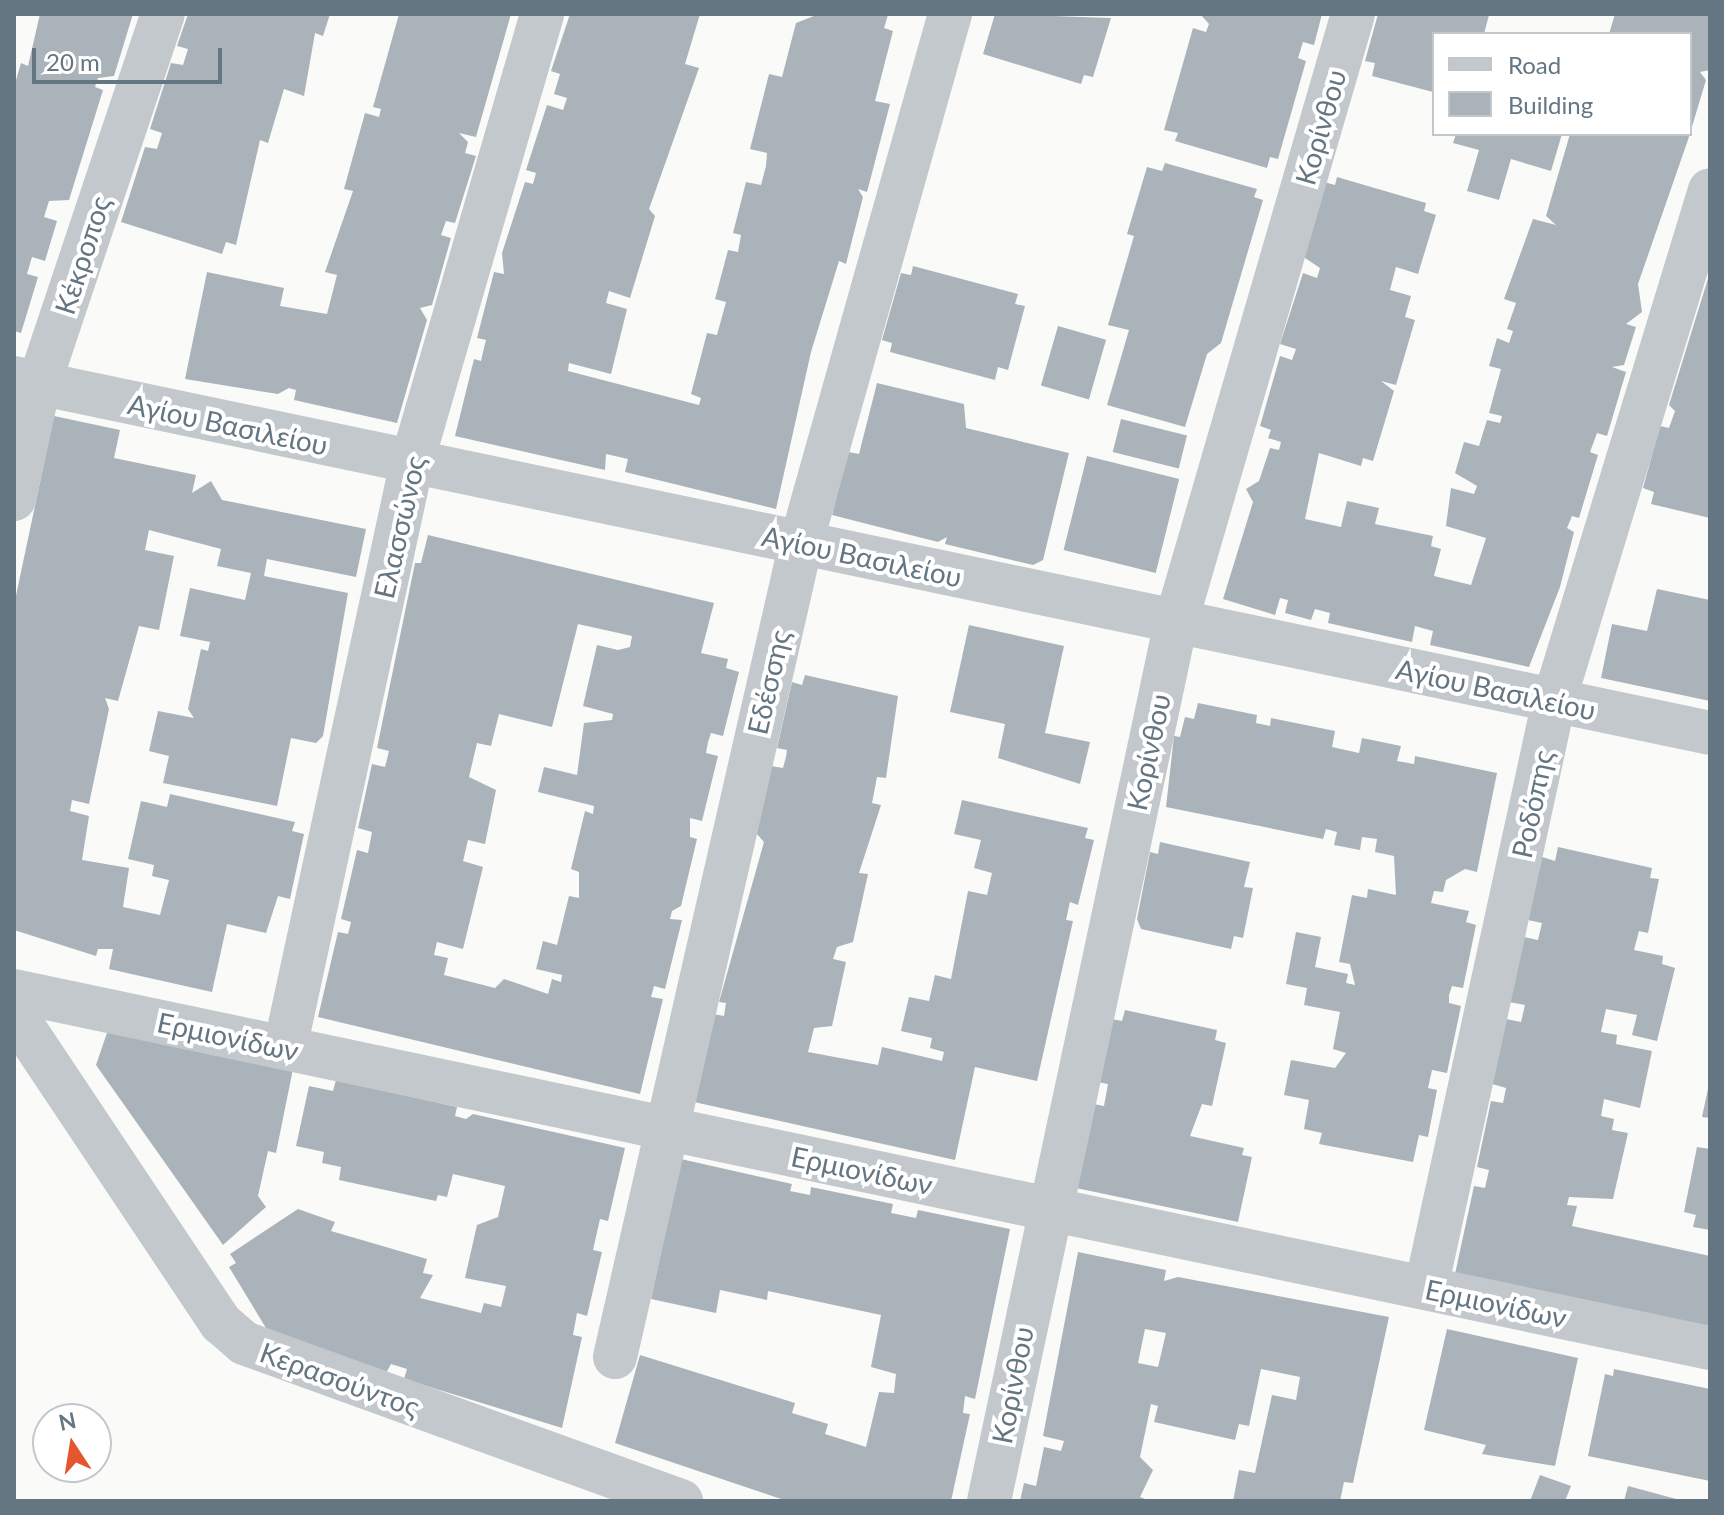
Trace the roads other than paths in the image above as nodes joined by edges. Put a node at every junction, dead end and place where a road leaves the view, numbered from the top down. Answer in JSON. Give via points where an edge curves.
{"nodes":[{"id":1,"x":163,"y":14,"type":"edge"},
{"id":2,"x":542,"y":14,"type":"edge"},
{"id":3,"x":950,"y":14,"type":"edge"},
{"id":4,"x":1353,"y":14,"type":"edge"},
{"id":5,"x":1710,"y":190,"type":"edge"},
{"id":6,"x":27,"y":381,"type":"edge"},
{"id":7,"x":412,"y":462,"type":"junction"},
{"id":8,"x":14,"y":499,"type":"edge"},
{"id":9,"x":801,"y":543,"type":"junction"},
{"id":10,"x":1176,"y":622,"type":"junction"},
{"id":11,"x":1554,"y":701,"type":"junction"},
{"id":12,"x":1710,"y":733,"type":"edge"},
{"id":13,"x":14,"y":991,"type":"edge"},
{"id":14,"x":14,"y":1013,"type":"edge"},
{"id":15,"x":285,"y":1048,"type":"junction"},
{"id":16,"x":663,"y":1127,"type":"junction"},
{"id":17,"x":1048,"y":1209,"type":"junction"},
{"id":18,"x":1426,"y":1288,"type":"junction"},
{"id":19,"x":1710,"y":1348,"type":"edge"},
{"id":20,"x":615,"y":1357,"type":"dead end"},
{"id":21,"x":681,"y":1501,"type":"edge"},
{"id":22,"x":989,"y":1501,"type":"edge"}],
"edges":[{"from":1,"to":6,"type":"street","name":"Κέκροπος"},
{"from":2,"to":7,"type":"street","name":"Ελασσώνος"},
{"from":3,"to":9,"type":"street","name":"Εδέσσης"},
{"from":4,"to":10,"type":"street","name":"Κορίνθου"},
{"from":5,"to":11,"type":"street","name":"Ροδόπης"},
{"from":6,"to":7,"type":"street","name":"Αγίου Βασιλείου"},
{"from":6,"to":8,"type":"street","name":"Κέκροπος"},
{"from":7,"to":9,"type":"street","name":"Αγίου Βασιλείου"},
{"from":7,"to":15,"type":"street","name":"Ελασσώνος"},
{"from":9,"to":10,"type":"street","name":"Αγίου Βασιλείου"},
{"from":9,"to":16,"type":"street","name":"Εδέσσης"},
{"from":10,"to":11,"type":"street","name":"Αγίου Βασιλείου"},
{"from":10,"to":17,"type":"street","name":"Κορίνθου"},
{"from":11,"to":12,"type":"street","name":"Αγίου Βασιλείου"},
{"from":11,"to":18,"type":"street","name":"Ροδόπης"},
{"from":13,"to":15,"type":"street","name":"Ερμιονίδων"},
{"from":14,"to":21,"type":"street","name":"Κερασούντος","via":[[221,1323],[244,1343]]},
{"from":15,"to":16,"type":"street","name":"Ερμιονίδων"},
{"from":16,"to":17,"type":"street","name":"Ερμιονίδων"},
{"from":16,"to":20,"type":"street","name":"Εδέσσης"},
{"from":17,"to":18,"type":"street","name":"Ερμιονίδων"},
{"from":17,"to":22,"type":"street","name":"Κορίνθου"},
{"from":18,"to":19,"type":"street","name":"Ερμιονίδων"}]}
